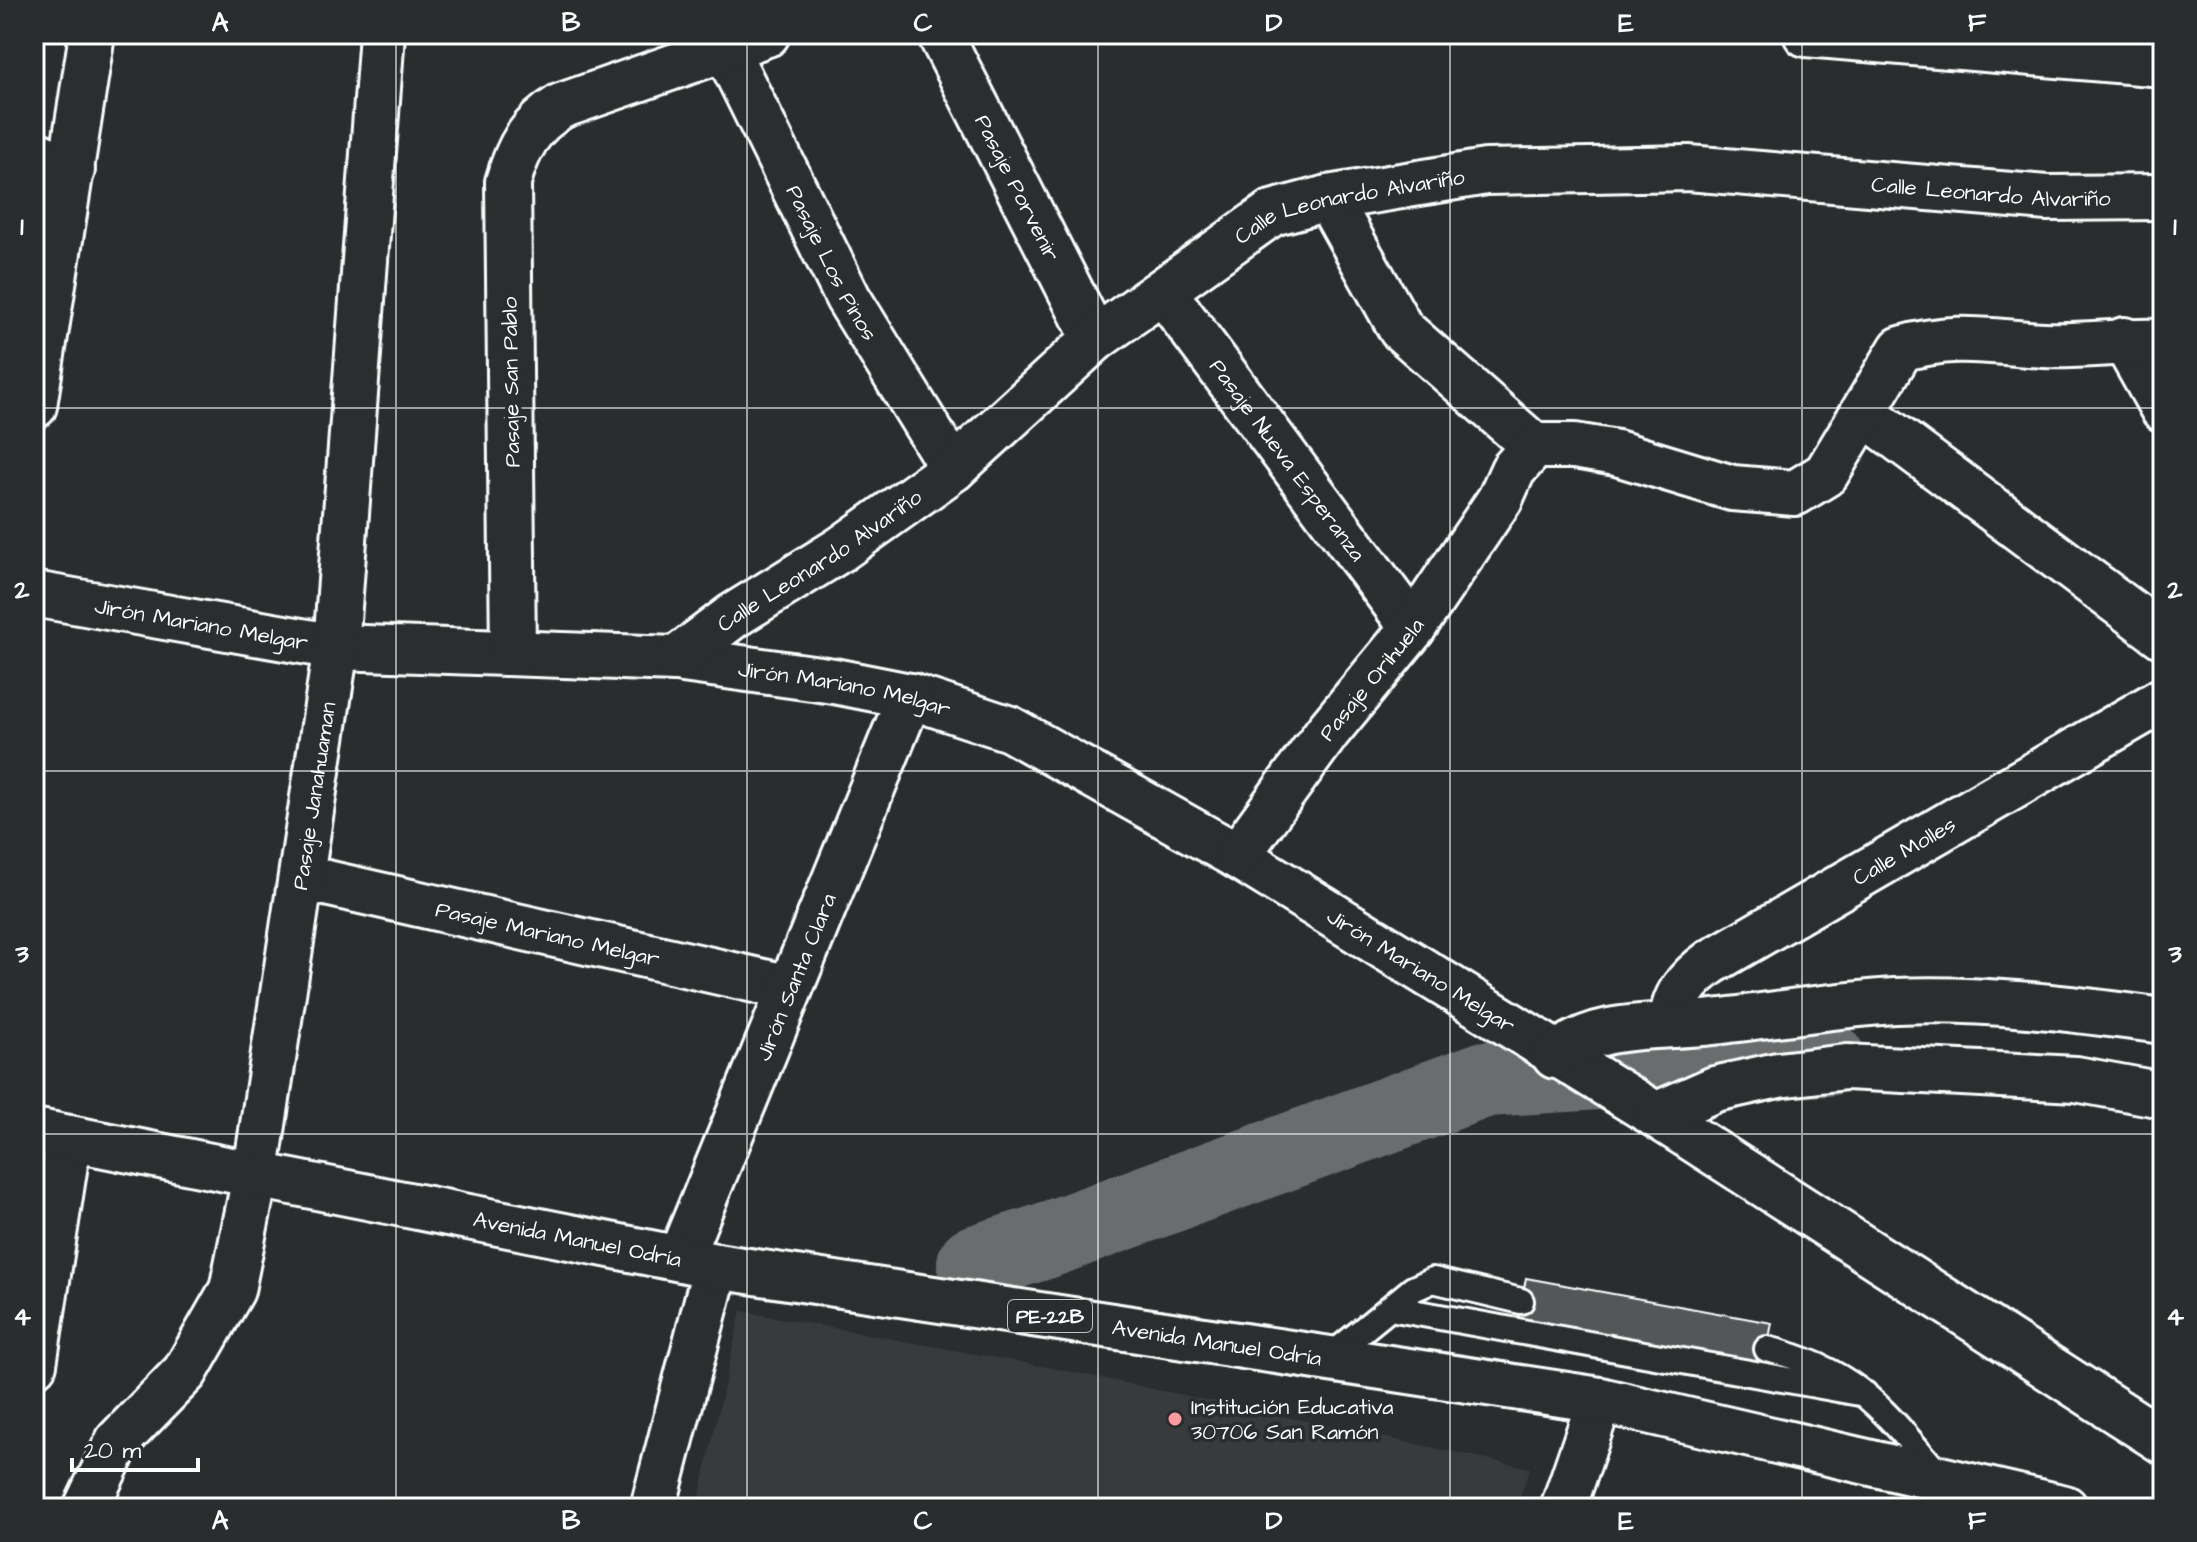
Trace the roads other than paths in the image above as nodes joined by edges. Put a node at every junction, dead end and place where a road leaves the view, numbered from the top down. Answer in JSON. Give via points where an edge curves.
{"nodes":[{"id":1,"x":92,"y":34,"type":"edge"},
{"id":2,"x":382,"y":34,"type":"edge"},
{"id":3,"x":767,"y":34,"type":"edge"},
{"id":4,"x":940,"y":34,"type":"edge"},
{"id":5,"x":1806,"y":34,"type":"edge"},
{"id":6,"x":724,"y":46,"type":"junction"},
{"id":7,"x":2163,"y":64,"type":"edge"},
{"id":8,"x":53,"y":162,"type":"edge"},
{"id":9,"x":2163,"y":197,"type":"edge"},
{"id":10,"x":1328,"y":198,"type":"junction"},
{"id":11,"x":46,"y":268,"type":"edge"},
{"id":12,"x":1163,"y":291,"type":"junction"},
{"id":13,"x":1095,"y":339,"type":"junction"},
{"id":14,"x":2143,"y":341,"type":"edge"},
{"id":15,"x":34,"y":406,"type":"edge"},
{"id":16,"x":2163,"y":409,"type":"edge"},
{"id":17,"x":1864,"y":413,"type":"junction"},
{"id":18,"x":1534,"y":446,"type":"junction"},
{"id":19,"x":953,"y":469,"type":"junction"},
{"id":20,"x":34,"y":594,"type":"edge"},
{"id":21,"x":1413,"y":628,"type":"junction"},
{"id":22,"x":2163,"y":636,"type":"edge"},
{"id":23,"x":336,"y":647,"type":"junction"},
{"id":24,"x":513,"y":653,"type":"junction"},
{"id":25,"x":676,"y":659,"type":"junction"},
{"id":26,"x":910,"y":696,"type":"junction"},
{"id":27,"x":2163,"y":700,"type":"edge"},
{"id":28,"x":1237,"y":856,"type":"junction"},
{"id":29,"x":304,"y":878,"type":"junction"},
{"id":30,"x":790,"y":988,"type":"junction"},
{"id":31,"x":2163,"y":1021,"type":"edge"},
{"id":32,"x":1672,"y":1025,"type":"junction"},
{"id":33,"x":1560,"y":1058,"type":"junction"},
{"id":34,"x":2163,"y":1095,"type":"edge"},
{"id":35,"x":1656,"y":1115,"type":"junction"},
{"id":36,"x":52,"y":1135,"type":"edge"},
{"id":37,"x":255,"y":1177,"type":"junction"},
{"id":38,"x":698,"y":1262,"type":"junction"},
{"id":39,"x":1521,"y":1301,"type":"dead end"},
{"id":40,"x":1390,"y":1308,"type":"junction"},
{"id":41,"x":1767,"y":1349,"type":"dead end"},
{"id":42,"x":1327,"y":1359,"type":"junction"},
{"id":43,"x":34,"y":1364,"type":"edge"},
{"id":44,"x":1865,"y":1394,"type":"junction"},
{"id":45,"x":1600,"y":1400,"type":"junction"},
{"id":46,"x":2163,"y":1441,"type":"edge"},
{"id":47,"x":1940,"y":1477,"type":"junction"},
{"id":48,"x":86,"y":1508,"type":"edge"},
{"id":49,"x":653,"y":1508,"type":"edge"},
{"id":50,"x":1563,"y":1508,"type":"edge"},
{"id":51,"x":2065,"y":1508,"type":"edge"}],
"edges":[{"from":1,"to":8,"type":"main road"},
{"from":2,"to":23,"type":"main road","name":"Pasaje Janahuaman"},
{"from":3,"to":6,"type":"main road"},
{"from":4,"to":13,"type":"main road","name":"Pasaje Porvenir"},
{"from":5,"to":7,"type":"main road"},
{"from":6,"to":19,"type":"main road","name":"Pasaje Los Pinos","via":[[848,298]]},
{"from":6,"to":24,"type":"main road","name":"Pasaje San Pablo","via":[[561,106],[539,120],[517,151],[508,182]]},
{"from":8,"to":11,"type":"main road"},
{"from":9,"to":10,"type":"main road","name":"Calle Leonardo Alvariño","via":[[2047,198],[1688,168],[1486,172]]},
{"from":10,"to":12,"type":"main road","name":"Calle Leonardo Alvariño","via":[[1272,213]]},
{"from":10,"to":18,"type":"main road","via":[[1401,329]]},
{"from":11,"to":15,"type":"main road"},
{"from":12,"to":13,"type":"main road","name":"Calle Leonardo Alvariño"},
{"from":12,"to":21,"type":"main road","name":"Pasaje Nueva Esperanza"},
{"from":13,"to":19,"type":"main road","name":"Calle Leonardo Alvariño"},
{"from":14,"to":16,"type":"main road"},
{"from":14,"to":17,"type":"main road","via":[[2045,345],[1990,338],[1933,340],[1901,349]]},
{"from":17,"to":18,"type":"main road","via":[[1826,474],[1795,493],[1732,488],[1617,453]]},
{"from":17,"to":22,"type":"main road"},
{"from":18,"to":21,"type":"main road","name":"Pasaje Orihuela","via":[[1513,470],[1500,499]]},
{"from":19,"to":25,"type":"main road","name":"Calle Leonardo Alvariño"},
{"from":20,"to":23,"type":"main road","name":"Jirón Mariano Melgar"},
{"from":21,"to":28,"type":"main road","name":"Pasaje Orihuela","via":[[1328,731]]},
{"from":23,"to":24,"type":"main road","name":"Jirón Mariano Melgar"},
{"from":23,"to":29,"type":"main road","name":"Pasaje Janahuaman"},
{"from":24,"to":25,"type":"main road","name":"Jirón Mariano Melgar"},
{"from":25,"to":26,"type":"main road","name":"Jirón Mariano Melgar"},
{"from":26,"to":28,"type":"main road","name":"Jirón Mariano Melgar","via":[[1010,729]]},
{"from":26,"to":30,"type":"main road","name":"Jirón Santa Clara"},
{"from":27,"to":32,"type":"main road","name":"Calle Molles","via":[[1711,962],[1682,989],[1672,1007]]},
{"from":28,"to":33,"type":"main road","name":"Jirón Mariano Melgar"},
{"from":29,"to":30,"type":"main road","name":"Pasaje Mariano Melgar"},
{"from":29,"to":37,"type":"main road","name":"Pasaje Janahuaman"},
{"from":30,"to":38,"type":"main road","name":"Jirón Santa Clara"},
{"from":31,"to":32,"type":"main road","via":[[2009,1004],[1899,1001]]},
{"from":32,"to":33,"type":"main road","via":[[1590,1034]]},
{"from":33,"to":35,"type":"main road","name":"Jirón Mariano Melgar"},
{"from":34,"to":35,"type":"main road","via":[[2076,1079],[1846,1067],[1715,1089]]},
{"from":35,"to":46,"type":"main road","name":"Jirón Mariano Melgar"},
{"from":36,"to":37,"type":"main road","name":"Avenida Manuel Odría","number":"PE-22B"},
{"from":36,"to":43,"type":"main road"},
{"from":37,"to":38,"type":"main road","name":"Avenida Manuel Odría","number":"PE-22B"},
{"from":37,"to":48,"type":"main road","name":"Pasaje Janahuaman","via":[[232,1290],[185,1372],[118,1441]]},
{"from":38,"to":42,"type":"main road","name":"Avenida Manuel Odría","number":"PE-22B"},
{"from":38,"to":49,"type":"main road","name":"Jirón Santa Clara"},
{"from":39,"to":40,"type":"lane","via":[[1433,1280]]},
{"from":40,"to":42,"type":"lane"},
{"from":40,"to":44,"type":"lane"},
{"from":41,"to":44,"type":"lane","via":[[1808,1359]]},
{"from":42,"to":45,"type":"main road","name":"Avenida Manuel Odría","number":"PE-22B"},
{"from":44,"to":47,"type":"lane"},
{"from":45,"to":47,"type":"main road","name":"Avenida Manuel Odría","number":"PE-22B"},
{"from":45,"to":50,"type":"main road"},
{"from":47,"to":51,"type":"main road","name":"Avenida Manuel Odría","number":"PE-22B"}]}
